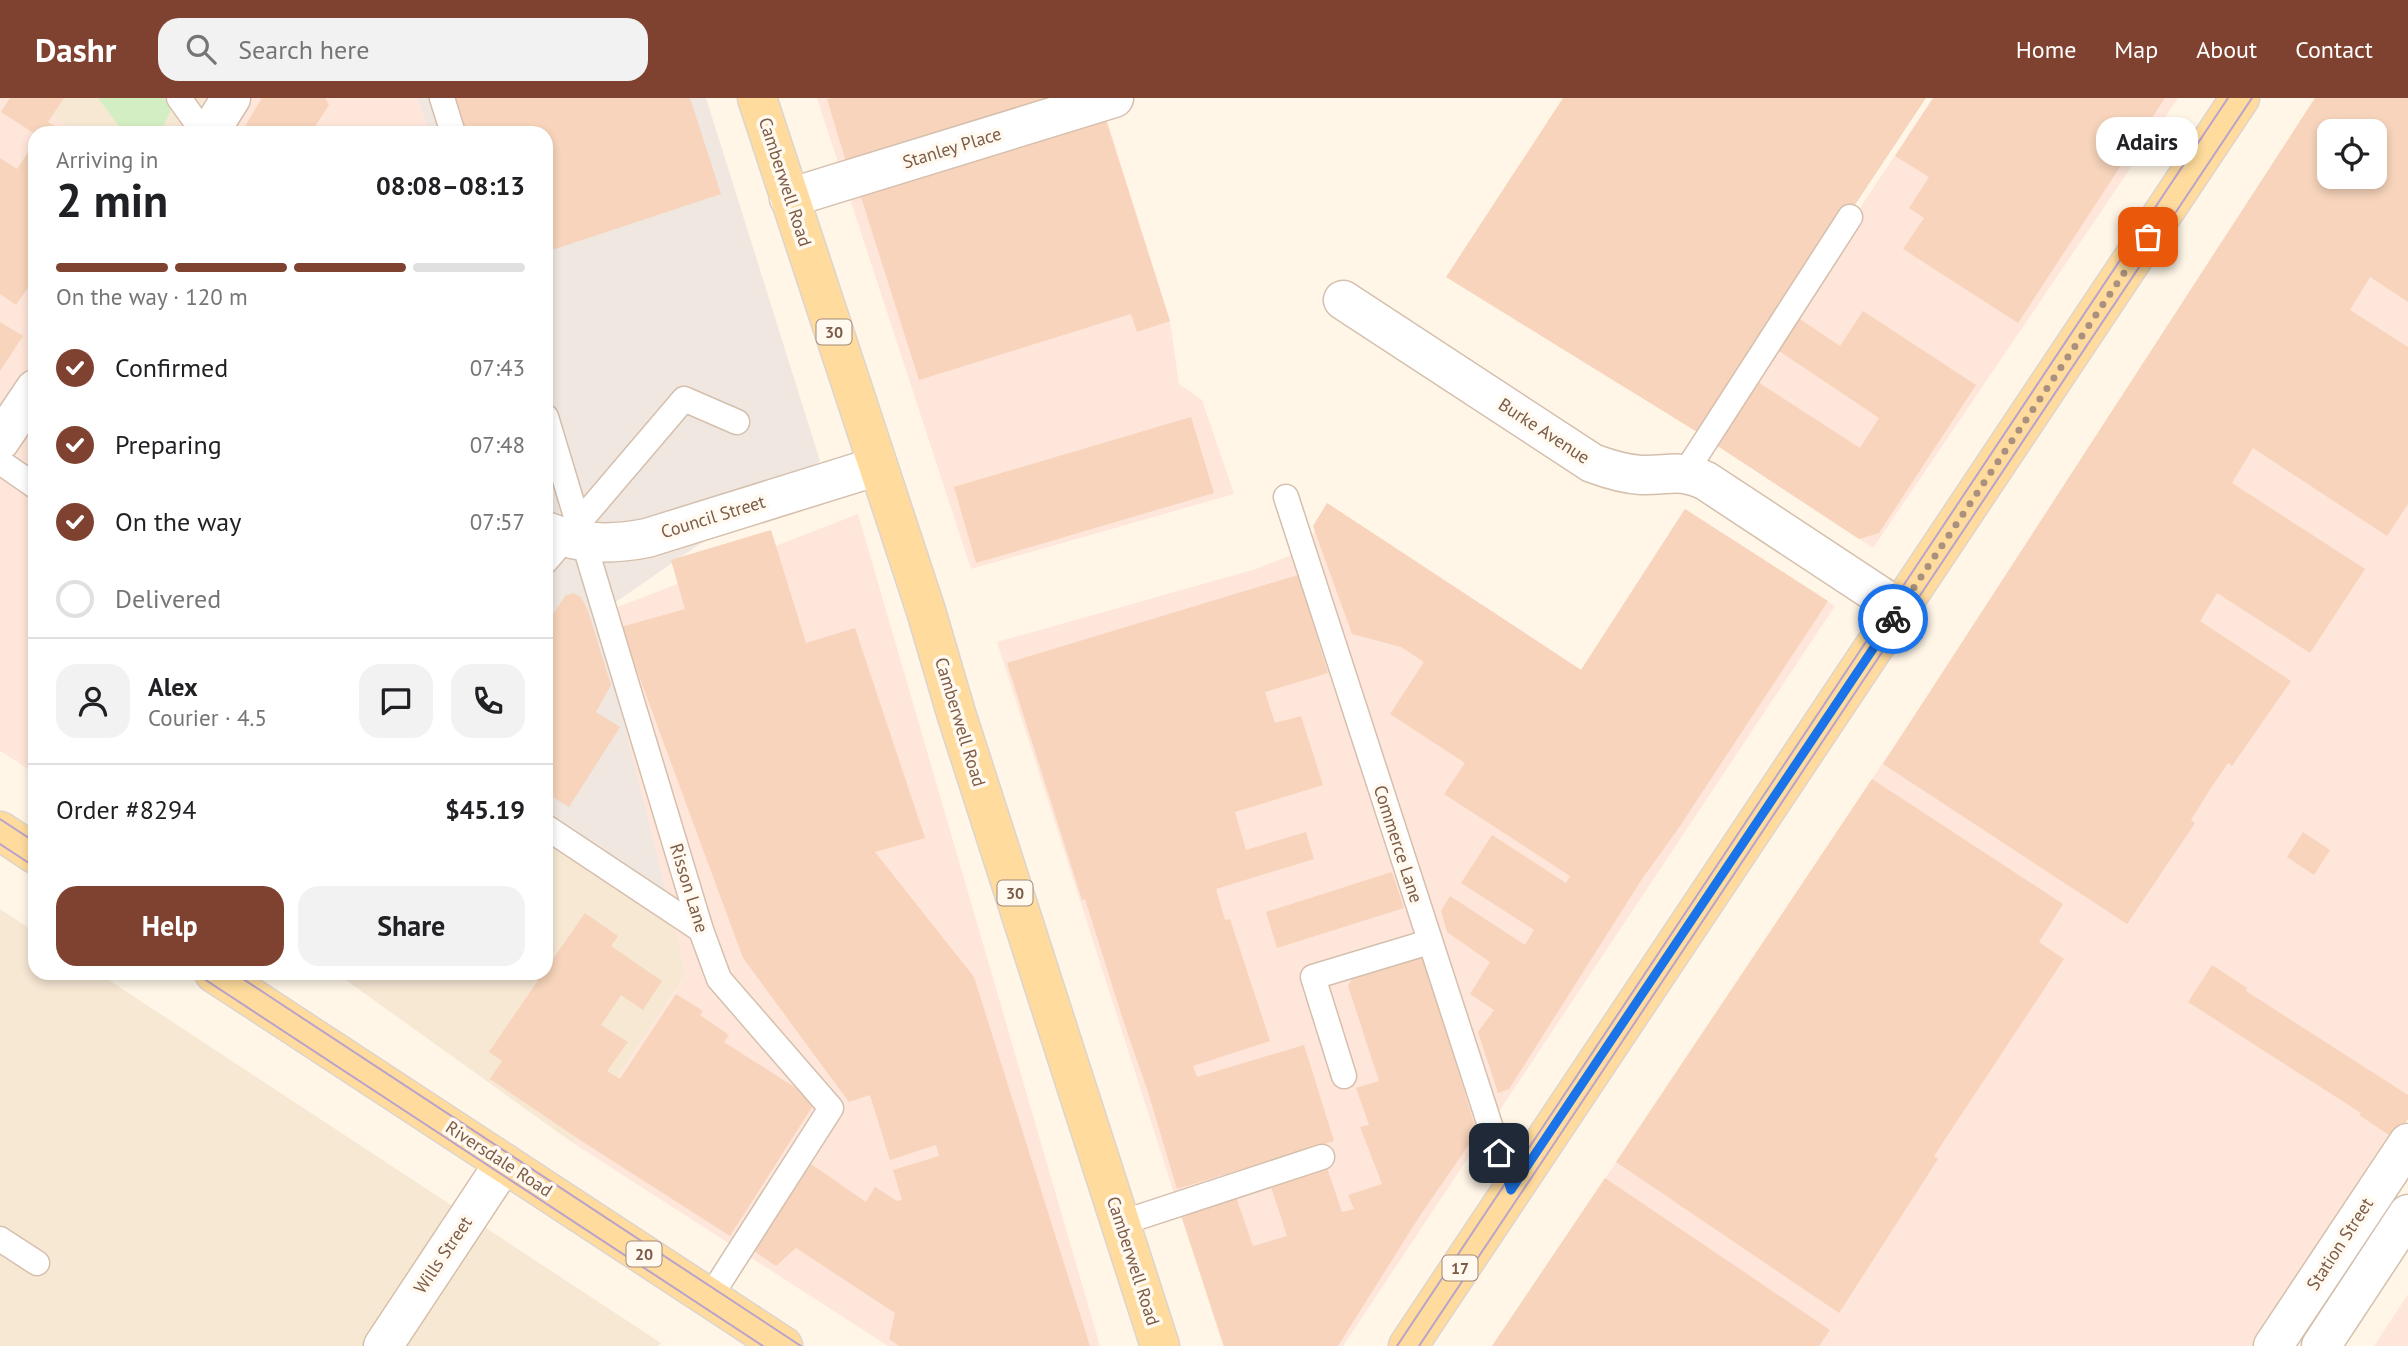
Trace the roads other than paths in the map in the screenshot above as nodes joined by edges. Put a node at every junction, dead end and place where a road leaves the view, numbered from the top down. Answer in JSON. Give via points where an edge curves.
{"nodes":[{"id":1,"x":179,"y":98,"type":"edge"},
{"id":2,"x":231,"y":98,"type":"edge"},
{"id":3,"x":442,"y":98,"type":"edge"},
{"id":4,"x":758,"y":98,"type":"edge"},
{"id":5,"x":1114,"y":98,"type":"edge"},
{"id":6,"x":2240,"y":98,"type":"edge"},
{"id":7,"x":201,"y":126,"type":"edge"},
{"id":8,"x":212,"y":126,"type":"edge"},
{"id":9,"x":451,"y":126,"type":"edge"},
{"id":10,"x":789,"y":198,"type":"junction"},
{"id":11,"x":1850,"y":217,"type":"dead end"},
{"id":12,"x":1343,"y":300,"type":"dead end"},
{"id":13,"x":28,"y":399,"type":"edge"},
{"id":14,"x":737,"y":422,"type":"dead end"},
{"id":15,"x":0,"y":441,"type":"edge"},
{"id":16,"x":0,"y":462,"type":"edge"},
{"id":17,"x":553,"y":464,"type":"edge"},
{"id":18,"x":878,"y":466,"type":"junction"},
{"id":19,"x":1685,"y":473,"type":"junction"},
{"id":20,"x":28,"y":480,"type":"edge"},
{"id":21,"x":1286,"y":497,"type":"dead end"},
{"id":22,"x":564,"y":539,"type":"edge"},
{"id":23,"x":1899,"y":609,"type":"junction"},
{"id":24,"x":0,"y":831,"type":"edge"},
{"id":25,"x":553,"y":832,"type":"edge"},
{"id":26,"x":28,"y":849,"type":"edge"},
{"id":27,"x":701,"y":930,"type":"junction"},
{"id":28,"x":1429,"y":942,"type":"junction"},
{"id":29,"x":225,"y":980,"type":"edge"},
{"id":30,"x":1344,"y":1076,"type":"dead end"},
{"id":31,"x":2408,"y":1143,"type":"edge"},
{"id":32,"x":1322,"y":1157,"type":"dead end"},
{"id":33,"x":504,"y":1163,"type":"junction"},
{"id":34,"x":2376,"y":1189,"type":"junction"},
{"id":35,"x":1511,"y":1190,"type":"junction"},
{"id":36,"x":2408,"y":1212,"type":"edge"},
{"id":37,"x":1121,"y":1223,"type":"junction"},
{"id":38,"x":0,"y":1239,"type":"edge"},
{"id":39,"x":2339,"y":1246,"type":"junction"},
{"id":40,"x":37,"y":1263,"type":"dead end"},
{"id":41,"x":2372,"y":1268,"type":"junction"},
{"id":42,"x":710,"y":1297,"type":"junction"},
{"id":43,"x":383,"y":1346,"type":"edge"},
{"id":44,"x":783,"y":1346,"type":"edge"},
{"id":45,"x":1160,"y":1346,"type":"edge"},
{"id":46,"x":1408,"y":1346,"type":"edge"},
{"id":47,"x":2273,"y":1346,"type":"edge"},
{"id":48,"x":2321,"y":1346,"type":"edge"}],
"edges":[{"from":1,"to":7,"type":"lane"},
{"from":2,"to":8,"type":"street"},
{"from":3,"to":9,"type":"lane"},
{"from":4,"to":10,"type":"main road","name":"Camberwell Road","number":"30"},
{"from":5,"to":10,"type":"street","name":"Stanley Place"},
{"from":6,"to":23,"type":"main road","number":"17"},
{"from":10,"to":18,"type":"main road","name":"Camberwell Road","number":"30"},
{"from":11,"to":19,"type":"lane"},
{"from":12,"to":19,"type":"street","name":"Burke Avenue","via":[[1592,463],[1634,474]]},
{"from":13,"to":15,"type":"street"},
{"from":14,"to":22,"type":"lane","via":[[684,399]]},
{"from":16,"to":20,"type":"lane"},
{"from":17,"to":22,"type":"lane","name":"Risson Lane"},
{"from":18,"to":22,"type":"street","name":"Council Street","via":[[647,538],[608,544]]},
{"from":18,"to":37,"type":"main road","name":"Camberwell Road","number":"30"},
{"from":19,"to":23,"type":"street","name":"Burke Avenue","via":[[1706,481]]},
{"from":21,"to":28,"type":"lane","name":"Commerce Lane"},
{"from":22,"to":27,"type":"lane","name":"Risson Lane"},
{"from":23,"to":35,"type":"main road","number":"17"},
{"from":24,"to":26,"type":"main road"},
{"from":25,"to":27,"type":"lane"},
{"from":27,"to":42,"type":"lane","name":"Risson Lane","via":[[719,979],[831,1108]]},
{"from":28,"to":30,"type":"lane","via":[[1312,976]]},
{"from":28,"to":35,"type":"lane","name":"Commerce Lane"},
{"from":29,"to":33,"type":"main road","name":"Riversdale Road","number":"20"},
{"from":31,"to":34,"type":"street","name":"Station Street"},
{"from":32,"to":37,"type":"lane"},
{"from":33,"to":42,"type":"main road","name":"Riversdale Road","number":"20"},
{"from":33,"to":43,"type":"street","name":"Wills Street"},
{"from":34,"to":36,"type":"street"},
{"from":34,"to":39,"type":"street","name":"Station Street"},
{"from":35,"to":46,"type":"main road","number":"17"},
{"from":36,"to":41,"type":"street"},
{"from":37,"to":45,"type":"main road","name":"Camberwell Road","number":"30"},
{"from":38,"to":40,"type":"lane"},
{"from":39,"to":41,"type":"street"},
{"from":39,"to":47,"type":"street","name":"Station Street"},
{"from":41,"to":48,"type":"street"},
{"from":42,"to":44,"type":"main road","name":"Riversdale Road","number":"20"}]}
